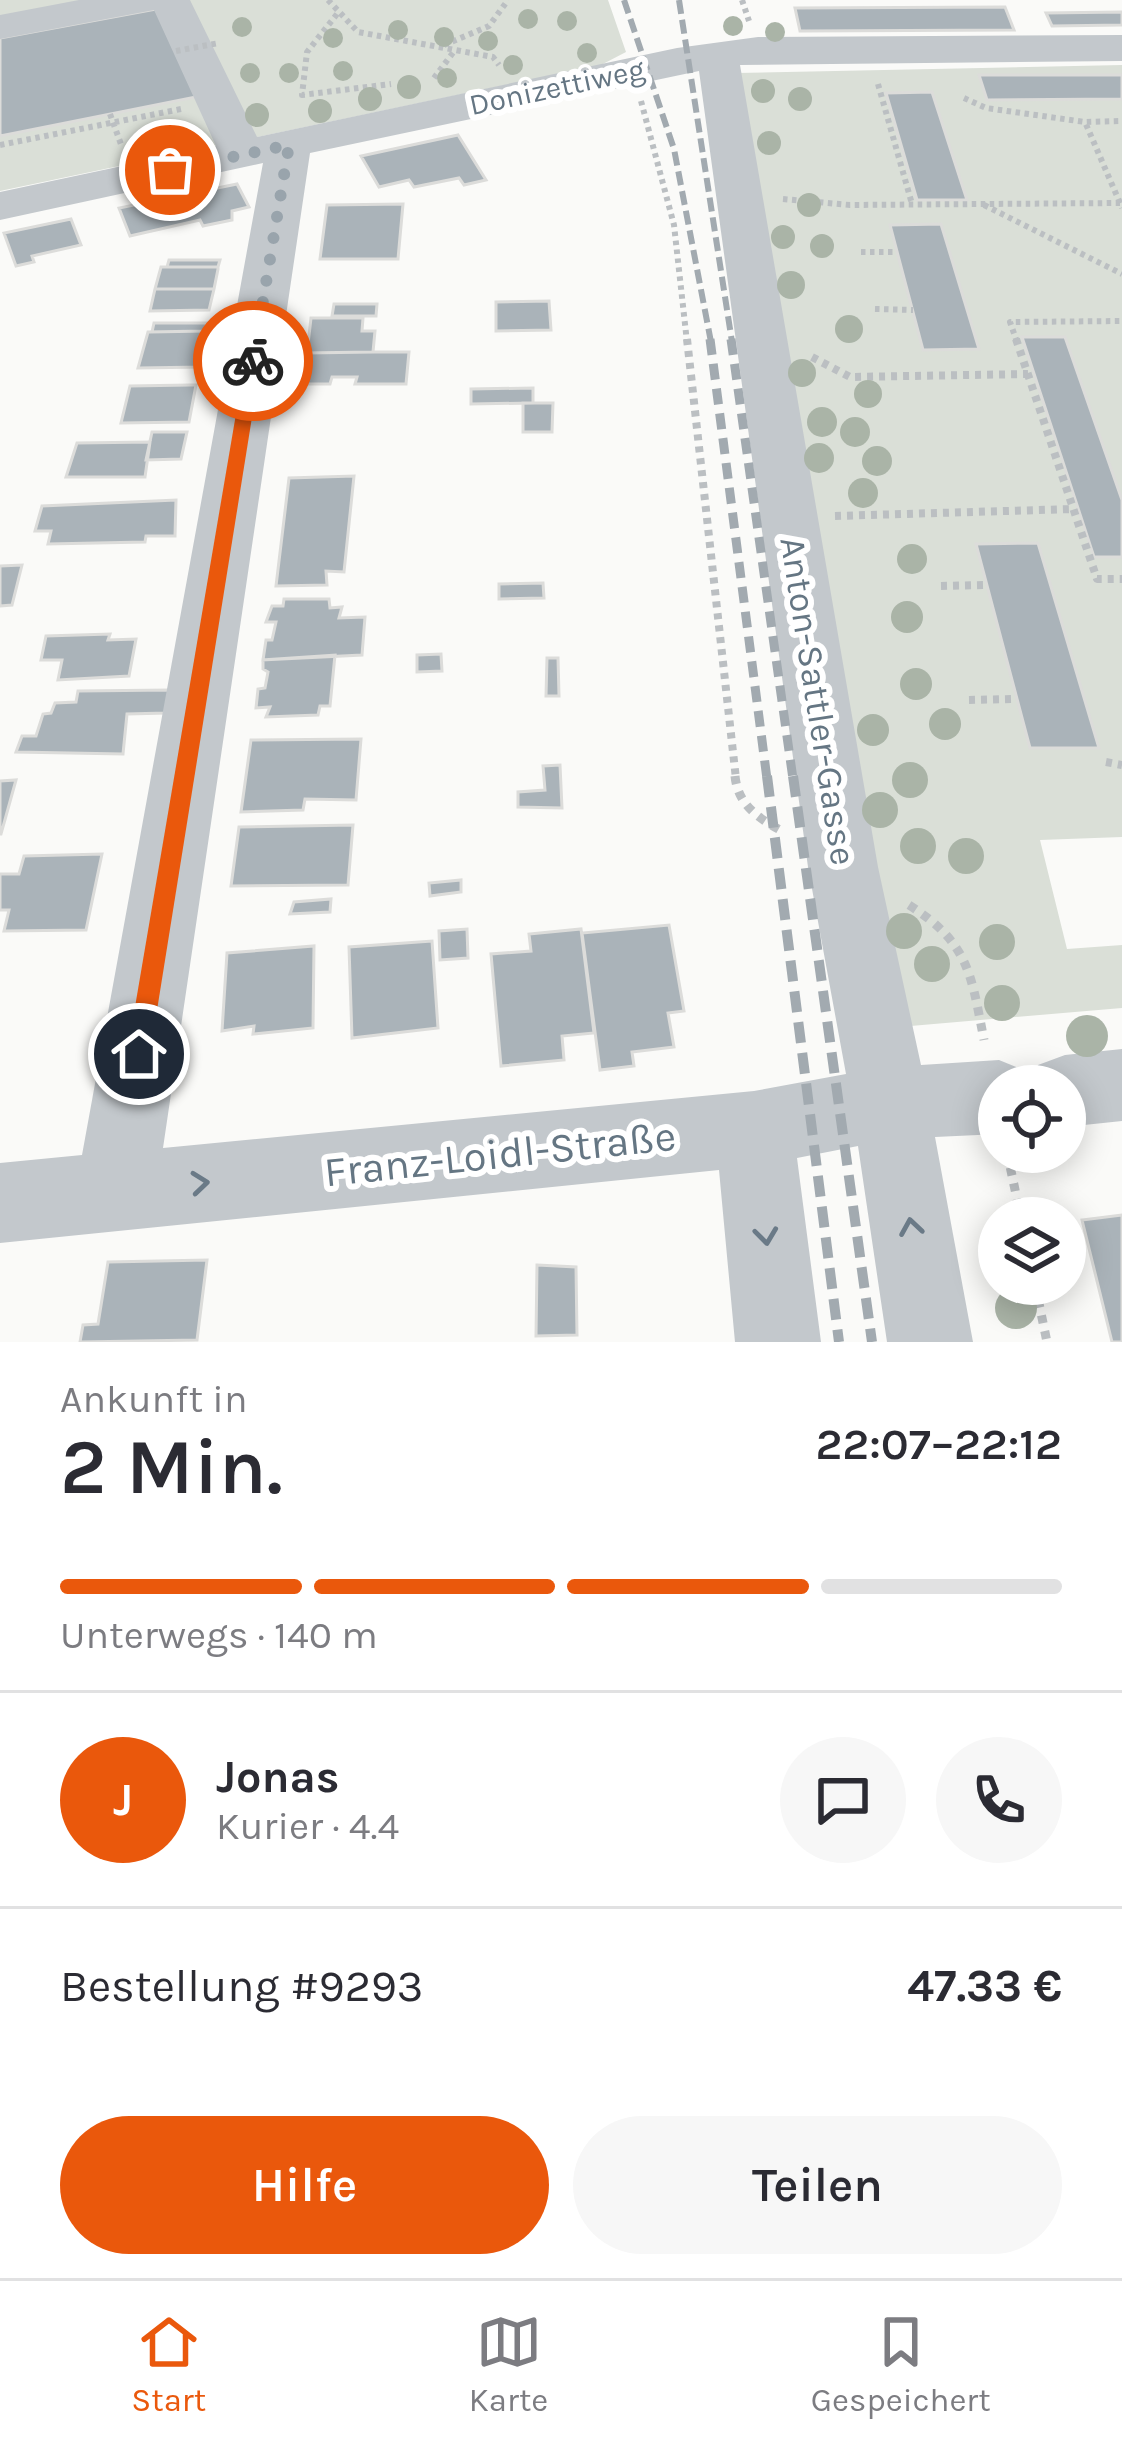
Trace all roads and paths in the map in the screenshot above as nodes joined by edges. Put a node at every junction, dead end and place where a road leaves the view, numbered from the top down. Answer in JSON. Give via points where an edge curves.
{"nodes":[{"id":1,"x":144,"y":0,"type":"edge"},
{"id":2,"x":170,"y":0,"type":"edge"},
{"id":3,"x":328,"y":0,"type":"edge"},
{"id":4,"x":508,"y":0,"type":"edge"},
{"id":5,"x":337,"y":14,"type":"junction"},
{"id":6,"x":0,"y":27,"type":"edge"},
{"id":7,"x":219,"y":43,"type":"dead end"},
{"id":8,"x":443,"y":46,"type":"junction"},
{"id":9,"x":1122,"y":48,"type":"edge"},
{"id":10,"x":455,"y":50,"type":"junction"},
{"id":11,"x":176,"y":51,"type":"dead end"},
{"id":12,"x":718,"y":58,"type":"junction"},
{"id":13,"x":633,"y":71,"type":"junction"},
{"id":14,"x":876,"y":79,"type":"dead end"},
{"id":15,"x":425,"y":84,"type":"dead end"},
{"id":16,"x":403,"y":86,"type":"dead end"},
{"id":17,"x":521,"y":95,"type":"junction"},
{"id":18,"x":964,"y":98,"type":"dead end"},
{"id":19,"x":217,"y":102,"type":"junction"},
{"id":20,"x":112,"y":118,"type":"junction"},
{"id":21,"x":1122,"y":121,"type":"edge"},
{"id":22,"x":1085,"y":122,"type":"junction"},
{"id":23,"x":118,"y":137,"type":"dead end"},
{"id":24,"x":0,"y":146,"type":"edge"},
{"id":25,"x":266,"y":150,"type":"junction"},
{"id":26,"x":740,"y":200,"type":"junction"},
{"id":27,"x":912,"y":204,"type":"junction"},
{"id":28,"x":981,"y":204,"type":"junction"},
{"id":29,"x":1121,"y":205,"type":"edge"},
{"id":30,"x":0,"y":206,"type":"edge"},
{"id":31,"x":861,"y":252,"type":"dead end"},
{"id":32,"x":897,"y":252,"type":"dead end"},
{"id":33,"x":1122,"y":274,"type":"edge"},
{"id":34,"x":875,"y":309,"type":"dead end"},
{"id":35,"x":913,"y":310,"type":"dead end"},
{"id":36,"x":1122,"y":321,"type":"edge"},
{"id":37,"x":764,"y":355,"type":"junction"},
{"id":38,"x":1028,"y":374,"type":"junction"},
{"id":39,"x":1073,"y":509,"type":"junction"},
{"id":40,"x":788,"y":518,"type":"junction"},
{"id":41,"x":1122,"y":579,"type":"edge"},
{"id":42,"x":986,"y":585,"type":"dead end"},
{"id":43,"x":941,"y":586,"type":"dead end"},
{"id":44,"x":1016,"y":699,"type":"dead end"},
{"id":45,"x":968,"y":700,"type":"dead end"},
{"id":46,"x":1106,"y":762,"type":"dead end"},
{"id":47,"x":1122,"y":765,"type":"edge"},
{"id":48,"x":787,"y":834,"type":"dead end"},
{"id":49,"x":932,"y":919,"type":"dead end"},
{"id":50,"x":991,"y":1065,"type":"edge"},
{"id":51,"x":978,"y":1075,"type":"edge"},
{"id":52,"x":1122,"y":1085,"type":"edge"},
{"id":53,"x":1086,"y":1089,"type":"edge"},
{"id":54,"x":890,"y":1103,"type":"junction"},
{"id":55,"x":754,"y":1129,"type":"junction"},
{"id":56,"x":116,"y":1191,"type":"junction"},
{"id":57,"x":0,"y":1203,"type":"edge"},
{"id":58,"x":1039,"y":1305,"type":"edge"},
{"id":59,"x":778,"y":1342,"type":"edge"},
{"id":60,"x":930,"y":1342,"type":"edge"},
{"id":61,"x":1047,"y":1342,"type":"edge"}],
"edges":[{"from":1,"to":6,"type":"street"},
{"from":2,"to":19,"type":"street"},
{"from":3,"to":5,"type":"path"},
{"from":4,"to":8,"type":"path","via":[[489,26]]},
{"from":5,"to":8,"type":"path","via":[[358,32]]},
{"from":5,"to":16,"type":"path","via":[[307,52],[302,95],[372,82]]},
{"from":7,"to":11,"type":"path","bridge":true},
{"from":8,"to":10,"type":"path"},
{"from":9,"to":12,"type":"street","name":"Donizettiweg","via":[[758,50]]},
{"from":10,"to":15,"type":"path"},
{"from":10,"to":17,"type":"path","via":[[493,57]]},
{"from":12,"to":13,"type":"street","name":"Donizettiweg"},
{"from":12,"to":26,"type":"street","name":"Anton-Sattler-Gasse"},
{"from":13,"to":17,"type":"street","name":"Donizettiweg"},
{"from":13,"to":48,"type":"path","via":[[674,225],[737,792],[755,816]]},
{"from":14,"to":27,"type":"path"},
{"from":17,"to":25,"type":"street","name":"Donizettiweg"},
{"from":18,"to":22,"type":"path"},
{"from":19,"to":20,"type":"path"},
{"from":19,"to":25,"type":"street"},
{"from":20,"to":23,"type":"path"},
{"from":20,"to":24,"type":"path"},
{"from":21,"to":22,"type":"path"},
{"from":22,"to":29,"type":"path"},
{"from":25,"to":30,"type":"street","name":"Donizettiweg"},
{"from":25,"to":56,"type":"street"},
{"from":26,"to":27,"type":"path"},
{"from":26,"to":37,"type":"street","name":"Anton-Sattler-Gasse"},
{"from":27,"to":28,"type":"path"},
{"from":28,"to":29,"type":"path"},
{"from":28,"to":33,"type":"path"},
{"from":31,"to":32,"type":"path"},
{"from":34,"to":35,"type":"path"},
{"from":36,"to":38,"type":"path","via":[[1010,322]]},
{"from":37,"to":38,"type":"path","via":[[808,355],[850,377]]},
{"from":37,"to":40,"type":"street","name":"Anton-Sattler-Gasse"},
{"from":38,"to":39,"type":"path"},
{"from":39,"to":40,"type":"path"},
{"from":39,"to":41,"type":"path","via":[[1096,579]]},
{"from":40,"to":54,"type":"street","name":"Anton-Sattler-Gasse"},
{"from":42,"to":43,"type":"path"},
{"from":44,"to":45,"type":"path"},
{"from":46,"to":47,"type":"path"},
{"from":49,"to":50,"type":"path","via":[[967,954]]},
{"from":51,"to":54,"type":"street","name":"Franz-Loidl-Straße"},
{"from":52,"to":53,"type":"street"},
{"from":54,"to":55,"type":"street","name":"Franz-Loidl-Straße"},
{"from":60,"to":54,"type":"street","name":"Anton-Sattler-Gasse","one_way":true},
{"from":56,"to":55,"type":"street","name":"Franz-Loidl-Straße","one_way":true},
{"from":55,"to":59,"type":"street","one_way":true},
{"from":56,"to":57,"type":"street","name":"Franz-Loidl-Straße"},
{"from":58,"to":61,"type":"path"}]}
